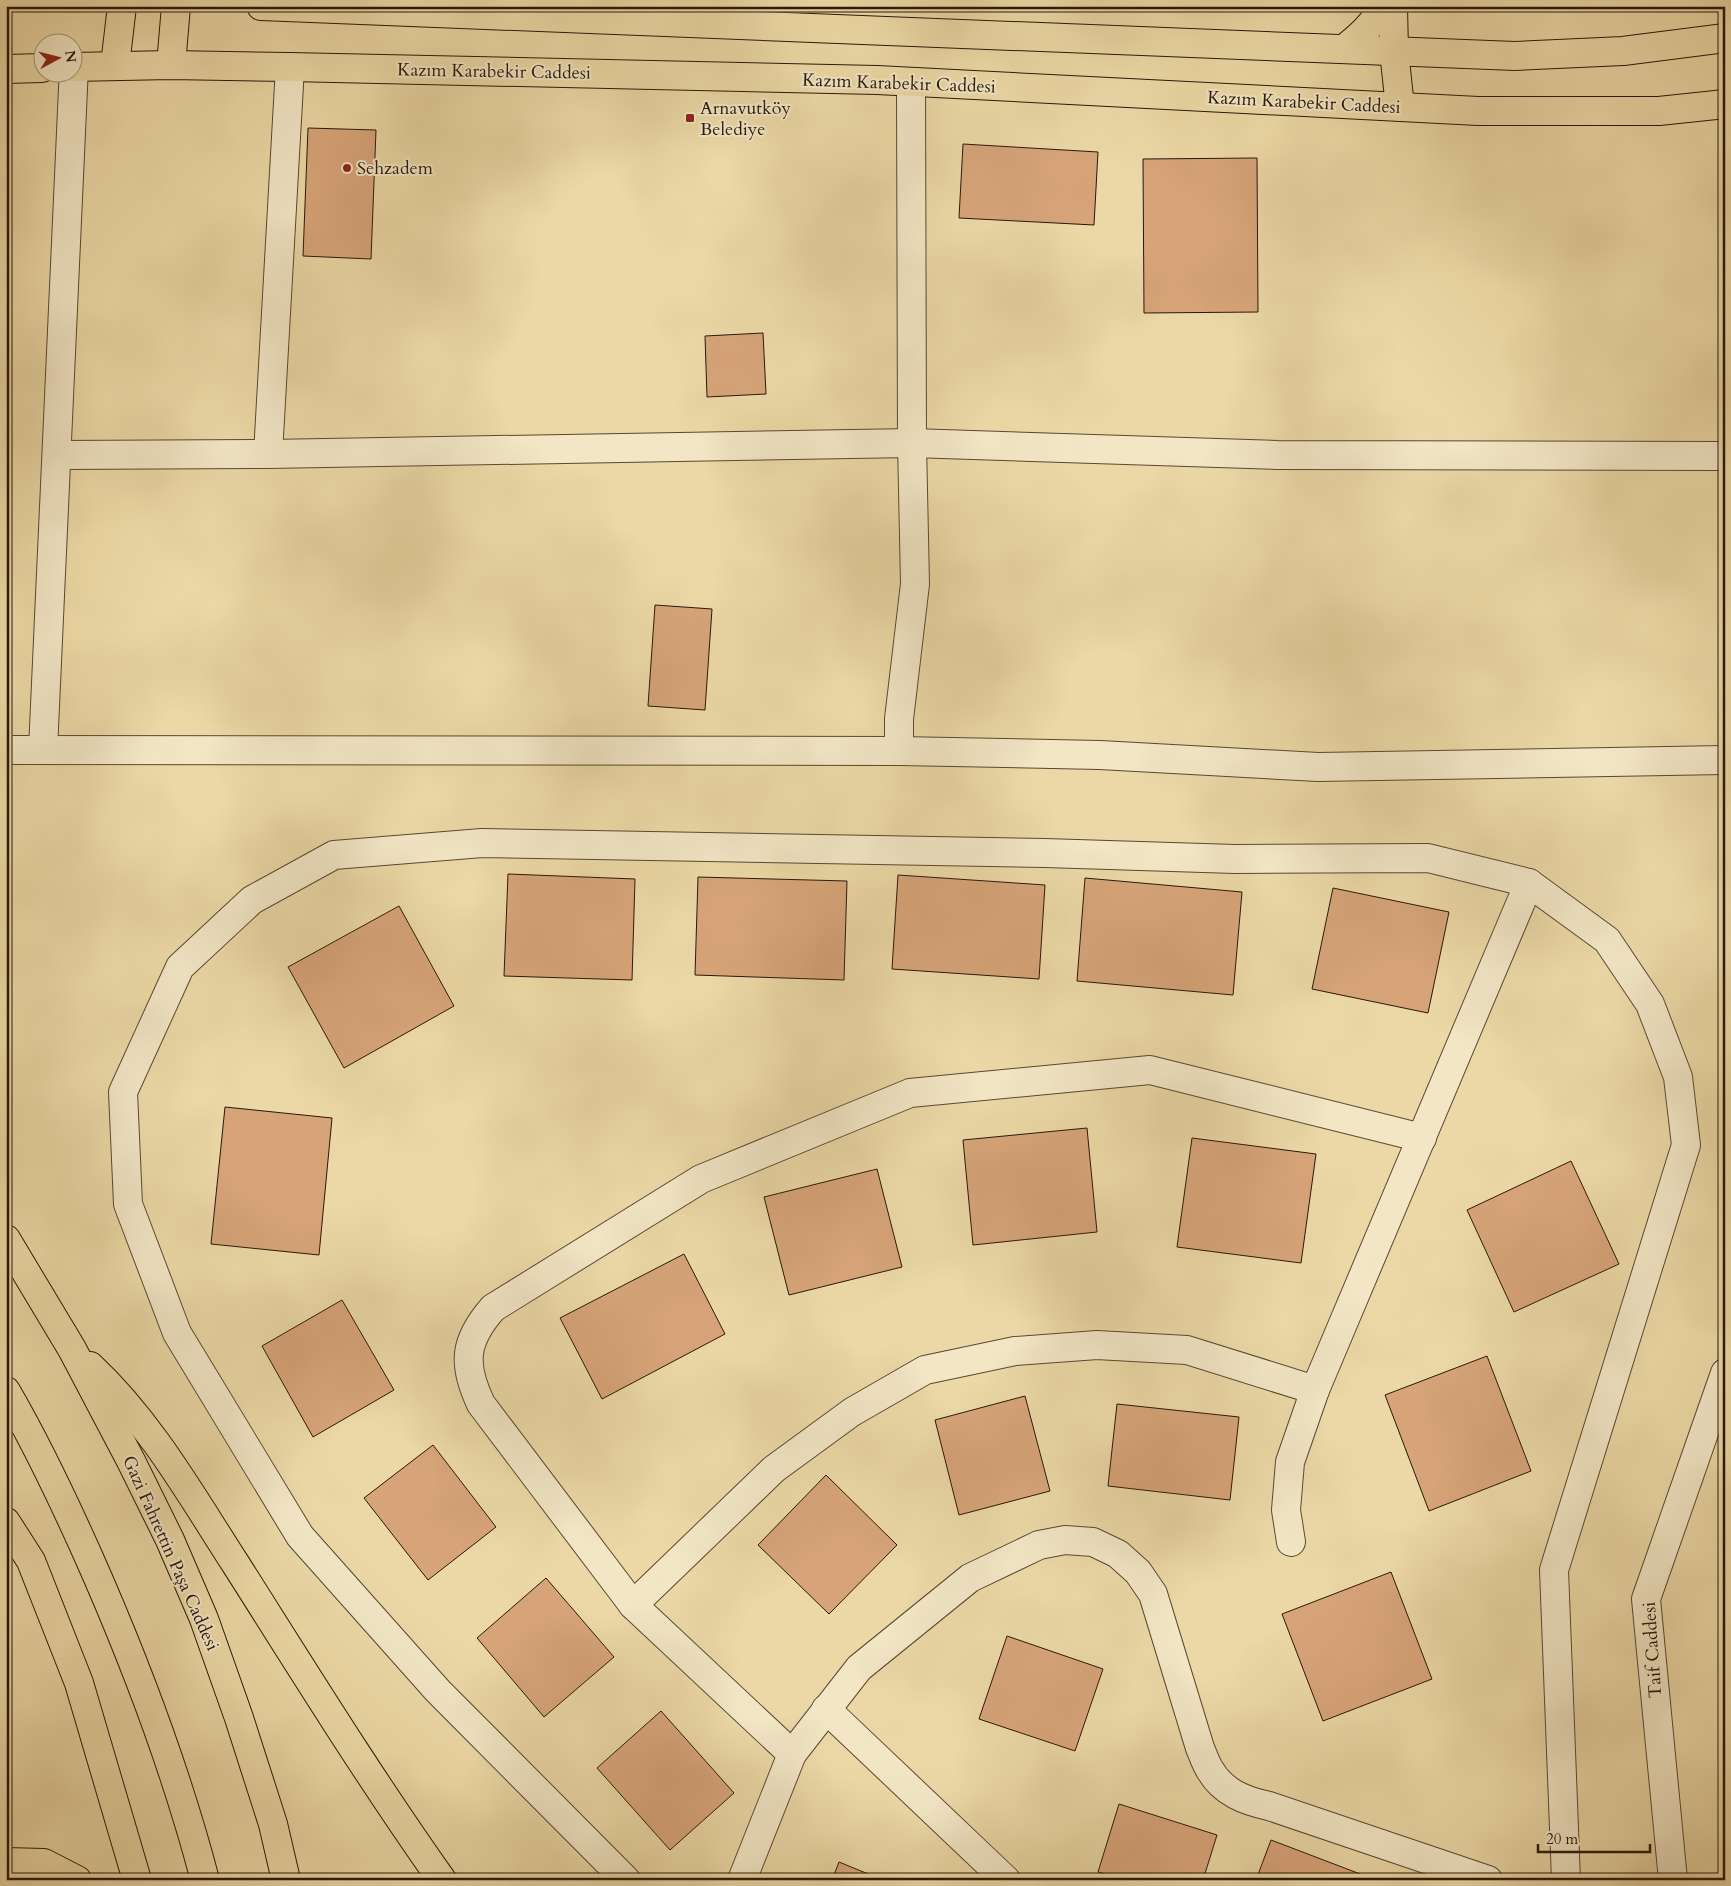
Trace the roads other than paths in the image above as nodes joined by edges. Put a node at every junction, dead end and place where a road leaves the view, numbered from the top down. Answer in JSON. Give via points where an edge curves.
{"nodes":[{"id":1,"x":122,"y":6,"type":"edge"},
{"id":2,"x":176,"y":6,"type":"edge"},
{"id":3,"x":261,"y":6,"type":"edge"},
{"id":4,"x":1383,"y":6,"type":"edge"},
{"id":5,"x":1393,"y":6,"type":"edge"},
{"id":6,"x":1725,"y":38,"type":"edge"},
{"id":7,"x":1344,"y":49,"type":"junction"},
{"id":8,"x":1394,"y":51,"type":"junction"},
{"id":9,"x":115,"y":65,"type":"junction"},
{"id":10,"x":171,"y":65,"type":"junction"},
{"id":11,"x":82,"y":66,"type":"edge"},
{"id":12,"x":290,"y":67,"type":"junction"},
{"id":13,"x":32,"y":68,"type":"edge"},
{"id":14,"x":6,"y":69,"type":"edge"},
{"id":15,"x":72,"y":82,"type":"edge"},
{"id":16,"x":912,"y":82,"type":"junction"},
{"id":17,"x":1725,"y":104,"type":"edge"},
{"id":18,"x":1400,"y":107,"type":"junction"},
{"id":19,"x":912,"y":443,"type":"junction"},
{"id":20,"x":268,"y":454,"type":"junction"},
{"id":21,"x":56,"y":455,"type":"junction"},
{"id":22,"x":1725,"y":456,"type":"edge"},
{"id":23,"x":6,"y":750,"type":"edge"},
{"id":24,"x":43,"y":750,"type":"junction"},
{"id":25,"x":899,"y":751,"type":"junction"},
{"id":26,"x":1725,"y":760,"type":"edge"},
{"id":27,"x":1528,"y":883,"type":"junction"},
{"id":28,"x":1422,"y":1138,"type":"junction"},
{"id":29,"x":6,"y":1239,"type":"edge"},
{"id":30,"x":72,"y":1349,"type":"junction"},
{"id":31,"x":1725,"y":1373,"type":"edge"},
{"id":32,"x":1315,"y":1390,"type":"junction"},
{"id":33,"x":9,"y":1395,"type":"edge"},
{"id":34,"x":1716,"y":1422,"type":"edge"},
{"id":35,"x":6,"y":1522,"type":"edge"},
{"id":36,"x":1290,"y":1542,"type":"dead end"},
{"id":37,"x":633,"y":1605,"type":"junction"},
{"id":38,"x":826,"y":1709,"type":"junction"},
{"id":39,"x":792,"y":1754,"type":"junction"},
{"id":40,"x":6,"y":1862,"type":"edge"},
{"id":41,"x":77,"y":1880,"type":"edge"},
{"id":42,"x":137,"y":1880,"type":"edge"},
{"id":43,"x":205,"y":1880,"type":"edge"},
{"id":44,"x":286,"y":1880,"type":"edge"},
{"id":45,"x":442,"y":1880,"type":"edge"},
{"id":46,"x":626,"y":1880,"type":"edge"},
{"id":47,"x":742,"y":1880,"type":"edge"},
{"id":48,"x":1006,"y":1880,"type":"edge"},
{"id":49,"x":1488,"y":1880,"type":"edge"},
{"id":50,"x":1566,"y":1880,"type":"edge"},
{"id":51,"x":1673,"y":1880,"type":"edge"}],
"edges":[{"from":1,"to":9,"type":"main road"},
{"from":2,"to":10,"type":"main road"},
{"from":3,"to":7,"type":"main road"},
{"from":4,"to":7,"type":"main road","via":[[1378,17]]},
{"from":5,"to":8,"type":"main road"},
{"from":6,"to":8,"type":"main road","via":[[1623,51],[1515,56]]},
{"from":7,"to":8,"type":"main road"},
{"from":8,"to":18,"type":"main road"},
{"from":9,"to":10,"type":"main road","name":"Kazım Karabekir Caddesi"},
{"from":9,"to":11,"type":"main road","name":"Kazım Karabekir Caddesi"},
{"from":10,"to":12,"type":"main road","name":"Kazım Karabekir Caddesi"},
{"from":12,"to":16,"type":"main road","name":"Kazım Karabekir Caddesi"},
{"from":12,"to":20,"type":"street"},
{"from":13,"to":14,"type":"main road"},
{"from":15,"to":21,"type":"street"},
{"from":16,"to":18,"type":"main road","name":"Kazım Karabekir Caddesi"},
{"from":16,"to":19,"type":"street"},
{"from":17,"to":18,"type":"main road","name":"Kazım Karabekir Caddesi","via":[[1650,111],[1478,111]]},
{"from":19,"to":20,"type":"street"},
{"from":19,"to":22,"type":"street","via":[[1277,455]]},
{"from":19,"to":25,"type":"street","via":[[915,584],[899,719]]},
{"from":20,"to":21,"type":"street"},
{"from":21,"to":24,"type":"street"},
{"from":23,"to":24,"type":"street"},
{"from":24,"to":25,"type":"street"},
{"from":25,"to":26,"type":"street","via":[[1100,755],[1318,767]]},
{"from":27,"to":28,"type":"street"},
{"from":27,"to":46,"type":"street","via":[[1428,858],[1235,859],[1035,852],[482,843],[334,855],[252,900],[180,967],[123,1092],[128,1204],[177,1333],[300,1536],[438,1691]]},
{"from":27,"to":50,"type":"street","via":[[1607,940],[1650,1004],[1678,1077],[1686,1145],[1554,1570]]},
{"from":28,"to":32,"type":"street"},
{"from":28,"to":37,"type":"street","via":[[1150,1070],[910,1094],[701,1179],[494,1308],[480,1324],[471,1343],[468,1364],[472,1385],[481,1404]]},
{"from":29,"to":30,"type":"main road"},
{"from":30,"to":44,"type":"main road","name":"Gazi Fahrettin Paşa Caddesi","via":[[170,1540],[204,1619],[270,1815]]},
{"from":30,"to":45,"type":"main road","via":[[110,1384],[165,1455],[378,1788]]},
{"from":31,"to":34,"type":"street","name":"Taif Caddesi"},
{"from":32,"to":36,"type":"street","via":[[1290,1462],[1286,1510]]},
{"from":32,"to":37,"type":"street","via":[[1188,1350],[1097,1345],[1015,1352],[925,1370],[852,1412],[774,1469]]},
{"from":33,"to":43,"type":"main road","via":[[45,1462],[120,1629],[165,1750]]},
{"from":34,"to":51,"type":"street","name":"Taif Caddesi","via":[[1646,1599]]},
{"from":35,"to":42,"type":"main road","via":[[31,1561],[79,1683]]},
{"from":37,"to":39,"type":"street"},
{"from":38,"to":39,"type":"street"},
{"from":38,"to":48,"type":"street"},
{"from":38,"to":49,"type":"street","via":[[859,1668],[970,1578],[1039,1545],[1065,1540],[1093,1542],[1118,1554],[1138,1572],[1153,1594],[1200,1748],[1210,1770],[1226,1788],[1246,1801]]},
{"from":39,"to":47,"type":"street"},
{"from":40,"to":41,"type":"main road","via":[[44,1862]]}]}
